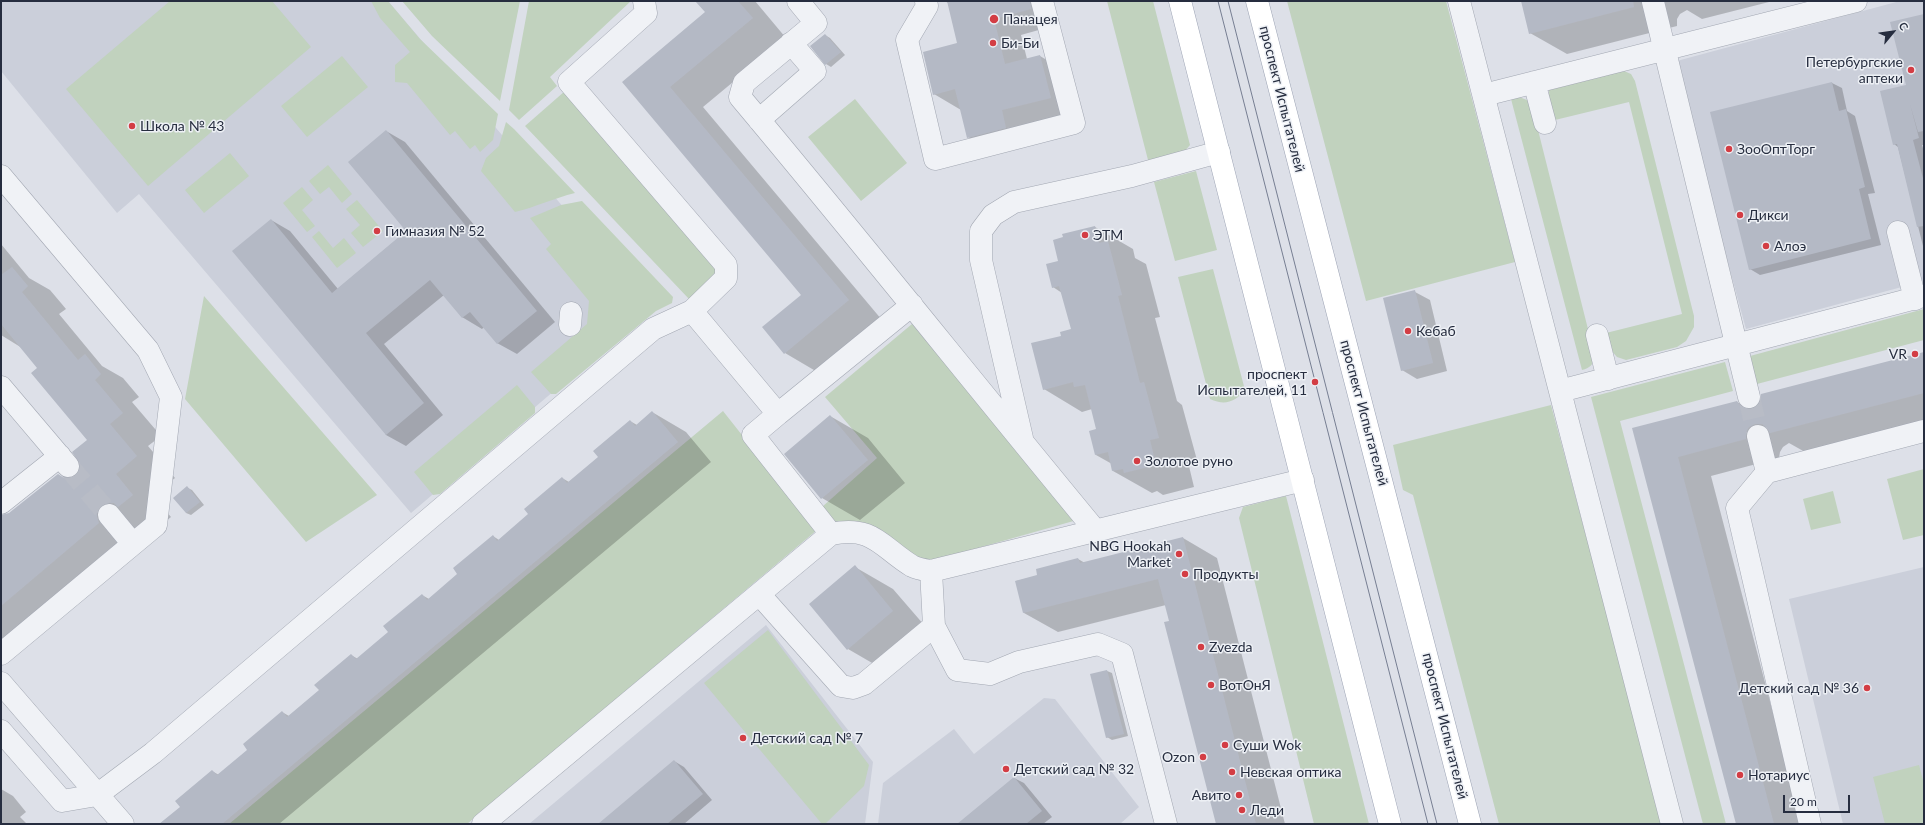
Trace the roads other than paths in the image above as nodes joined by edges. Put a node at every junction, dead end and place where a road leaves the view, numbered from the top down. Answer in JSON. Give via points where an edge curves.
{"nodes":[{"id":1,"x":644,"y":1,"type":"edge"},
{"id":2,"x":798,"y":1,"type":"edge"},
{"id":3,"x":926,"y":1,"type":"edge"},
{"id":4,"x":1042,"y":1,"type":"edge"},
{"id":5,"x":1180,"y":1,"type":"edge"},
{"id":6,"x":1257,"y":1,"type":"edge"},
{"id":7,"x":1459,"y":1,"type":"edge"},
{"id":8,"x":1856,"y":1,"type":"edge"},
{"id":9,"x":1653,"y":2,"type":"dead end"},
{"id":10,"x":791,"y":43,"type":"junction"},
{"id":11,"x":1665,"y":50,"type":"junction"},
{"id":12,"x":1534,"y":82,"type":"junction"},
{"id":13,"x":1484,"y":95,"type":"junction"},
{"id":14,"x":759,"y":120,"type":"junction"},
{"id":15,"x":1545,"y":123,"type":"dead end"},
{"id":16,"x":1219,"y":152,"type":"junction"},
{"id":17,"x":1,"y":176,"type":"edge"},
{"id":18,"x":1898,"y":232,"type":"dead end"},
{"id":19,"x":1920,"y":297,"type":"edge"},
{"id":20,"x":912,"y":305,"type":"junction"},
{"id":21,"x":692,"y":311,"type":"junction"},
{"id":22,"x":1597,"y":335,"type":"dead end"},
{"id":23,"x":1736,"y":345,"type":"junction"},
{"id":24,"x":1608,"y":379,"type":"junction"},
{"id":25,"x":1,"y":387,"type":"edge"},
{"id":26,"x":1560,"y":391,"type":"junction"},
{"id":27,"x":1749,"y":398,"type":"tunnel mouth"},
{"id":28,"x":778,"y":414,"type":"junction"},
{"id":29,"x":1924,"y":431,"type":"edge"},
{"id":30,"x":1758,"y":436,"type":"tunnel mouth"},
{"id":31,"x":1024,"y":444,"type":"junction"},
{"id":32,"x":1767,"y":472,"type":"junction"},
{"id":33,"x":1303,"y":480,"type":"junction"},
{"id":34,"x":1,"y":503,"type":"edge"},
{"id":35,"x":109,"y":515,"type":"tunnel mouth"},
{"id":36,"x":1095,"y":530,"type":"junction"},
{"id":37,"x":831,"y":534,"type":"junction"},
{"id":38,"x":133,"y":544,"type":"junction"},
{"id":39,"x":931,"y":571,"type":"junction"},
{"id":40,"x":759,"y":594,"type":"junction"},
{"id":41,"x":934,"y":626,"type":"junction"},
{"id":42,"x":1,"y":654,"type":"edge"},
{"id":43,"x":1,"y":683,"type":"edge"},
{"id":44,"x":1,"y":731,"type":"edge"},
{"id":45,"x":97,"y":794,"type":"junction"},
{"id":46,"x":123,"y":824,"type":"edge"},
{"id":47,"x":483,"y":824,"type":"edge"},
{"id":48,"x":1166,"y":824,"type":"edge"},
{"id":49,"x":1390,"y":824,"type":"edge"},
{"id":50,"x":1470,"y":824,"type":"edge"},
{"id":51,"x":1672,"y":824,"type":"edge"},
{"id":52,"x":1810,"y":824,"type":"edge"}],
"edges":[{"from":1,"to":21,"type":"street","via":[[646,13],[569,82],[726,265],[726,278]]},
{"from":2,"to":10,"type":"street","via":[[816,23]]},
{"from":3,"to":4,"type":"street","via":[[927,6],[907,40],[935,159],[1074,123]]},
{"from":5,"to":16,"type":"main road"},
{"from":6,"to":50,"type":"main road","name":"проспект Испытателей"},
{"from":7,"to":13,"type":"street"},
{"from":8,"to":11,"type":"street"},
{"from":9,"to":11,"type":"street"},
{"from":10,"to":14,"type":"street","via":[[744,83],[740,98]]},
{"from":10,"to":14,"type":"street","via":[[815,71]]},
{"from":11,"to":12,"type":"street"},
{"from":11,"to":23,"type":"street"},
{"from":12,"to":13,"type":"street"},
{"from":12,"to":15,"type":"street"},
{"from":13,"to":26,"type":"street"},
{"from":14,"to":20,"type":"street"},
{"from":16,"to":31,"type":"street","via":[[1132,176],[1014,202],[993,215],[981,231],[981,260]]},
{"from":16,"to":33,"type":"main road"},
{"from":17,"to":38,"type":"street","via":[[148,350],[171,397],[156,525]]},
{"from":18,"to":19,"type":"street"},
{"from":19,"to":23,"type":"street"},
{"from":20,"to":28,"type":"street"},
{"from":20,"to":31,"type":"street"},
{"from":21,"to":28,"type":"street"},
{"from":21,"to":45,"type":"street","via":[[653,329],[154,753]]},
{"from":22,"to":24,"type":"street"},
{"from":23,"to":24,"type":"street"},
{"from":23,"to":27,"type":"street"},
{"from":24,"to":26,"type":"street"},
{"from":25,"to":34,"type":"street","via":[[64,461]]},
{"from":26,"to":51,"type":"street"},
{"from":28,"to":37,"type":"street","via":[[753,435]]},
{"from":29,"to":32,"type":"street"},
{"from":30,"to":32,"type":"street"},
{"from":31,"to":36,"type":"street"},
{"from":32,"to":52,"type":"street","via":[[1737,508]]},
{"from":33,"to":36,"type":"street"},
{"from":33,"to":49,"type":"main road"},
{"from":35,"to":38,"type":"street"},
{"from":36,"to":39,"type":"street"},
{"from":37,"to":39,"type":"street","via":[[855,531],[871,536],[914,567]]},
{"from":37,"to":40,"type":"street"},
{"from":38,"to":42,"type":"street"},
{"from":39,"to":41,"type":"street"},
{"from":40,"to":41,"type":"street","via":[[841,686],[853,688],[864,684]]},
{"from":40,"to":47,"type":"street"},
{"from":41,"to":48,"type":"street","via":[[958,670],[990,674],[1019,662],[1098,644],[1122,654]]},
{"from":43,"to":45,"type":"street"},
{"from":44,"to":45,"type":"street","via":[[62,801]]},
{"from":45,"to":46,"type":"street"}]}
